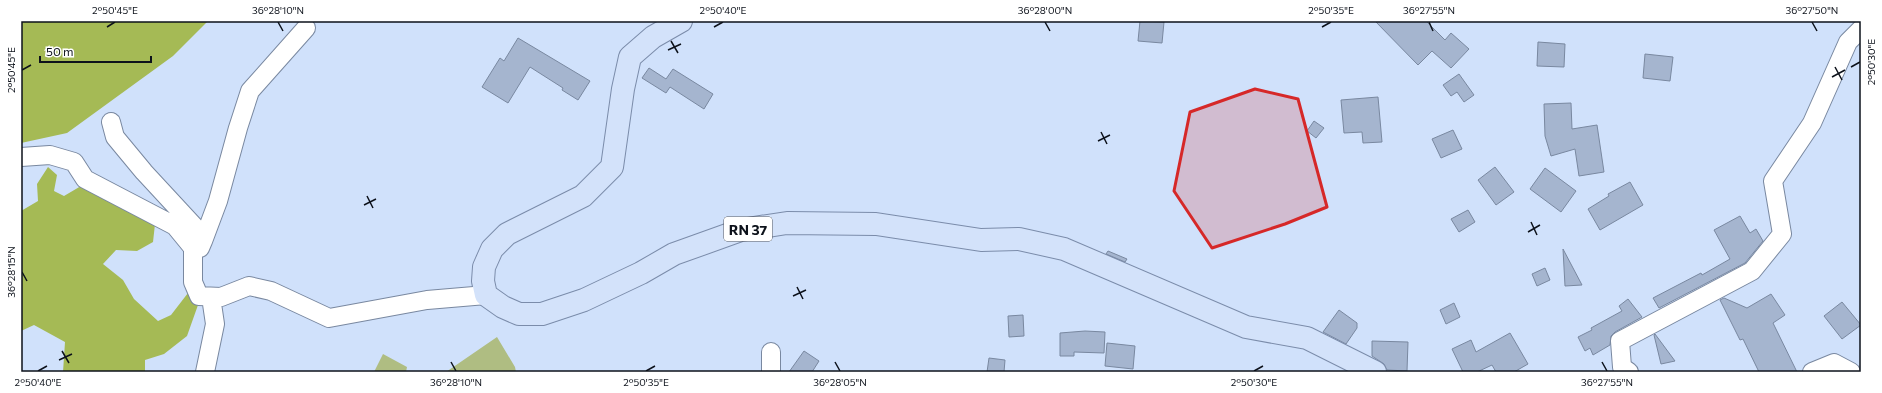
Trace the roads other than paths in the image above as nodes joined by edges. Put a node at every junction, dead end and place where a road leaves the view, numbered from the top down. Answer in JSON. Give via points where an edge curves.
{"nodes":[{"id":1,"x":681,"y":21,"type":"edge"},
{"id":2,"x":306,"y":28,"type":"dead end"},
{"id":3,"x":1861,"y":29,"type":"edge"},
{"id":4,"x":111,"y":122,"type":"dead end"},
{"id":5,"x":21,"y":157,"type":"edge"},
{"id":6,"x":203,"y":241,"type":"junction"},
{"id":7,"x":193,"y":266,"type":"junction"},
{"id":8,"x":486,"y":295,"type":"junction"},
{"id":9,"x":211,"y":297,"type":"junction"},
{"id":10,"x":771,"y":352,"type":"dead end"},
{"id":11,"x":205,"y":372,"type":"edge"},
{"id":12,"x":771,"y":372,"type":"edge"},
{"id":13,"x":1375,"y":372,"type":"edge"},
{"id":14,"x":1629,"y":372,"type":"edge"},
{"id":15,"x":1812,"y":372,"type":"edge"},
{"id":16,"x":1851,"y":372,"type":"edge"}],
"edges":[{"from":1,"to":8,"type":"main road","via":[[653,37],[630,56],[612,167],[583,196],[507,234],[492,249],[484,267]]},
{"from":2,"to":6,"type":"street","via":[[250,91],[218,201]]},
{"from":3,"to":14,"type":"street","via":[[1848,42],[1812,124],[1773,182],[1782,234],[1752,271],[1620,341],[1622,367]]},
{"from":4,"to":6,"type":"street","via":[[115,137],[194,226]]},
{"from":5,"to":7,"type":"street","via":[[50,155],[74,162],[85,179],[175,226],[193,248]]},
{"from":6,"to":7,"type":"street"},
{"from":7,"to":9,"type":"street","via":[[193,282],[199,296]]},
{"from":8,"to":9,"type":"street","via":[[427,300],[329,318],[271,291],[249,286],[221,297]]},
{"from":8,"to":13,"type":"main road","number":"RN 37","via":[[519,314],[542,314],[584,300],[674,254],[741,230],[787,223],[876,224],[981,240],[1019,239],[1064,249],[1246,327],[1307,338]]},
{"from":9,"to":11,"type":"street","via":[[215,324]]},
{"from":10,"to":12,"type":"street"},
{"from":15,"to":16,"type":"street","via":[[1834,363]]}]}
